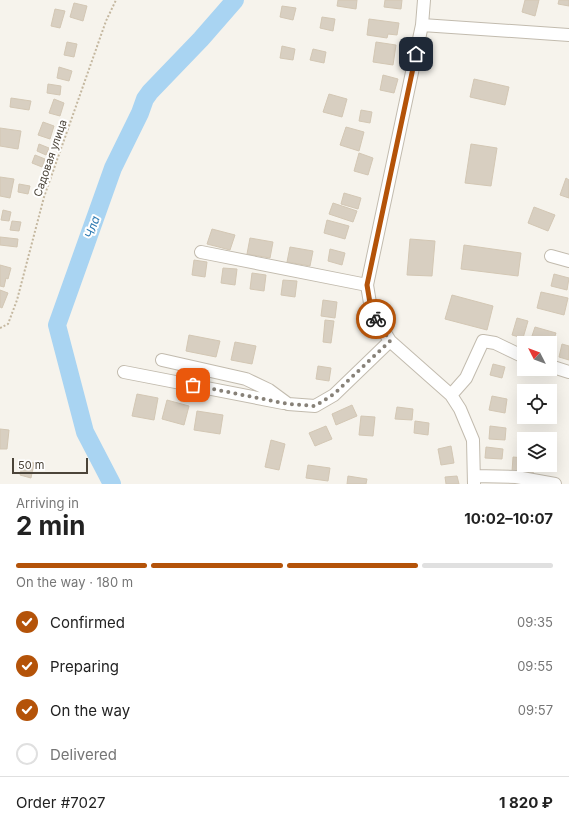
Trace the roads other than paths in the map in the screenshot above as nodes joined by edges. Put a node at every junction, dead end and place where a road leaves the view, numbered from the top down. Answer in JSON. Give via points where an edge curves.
{"nodes":[{"id":1,"x":424,"y":0,"type":"edge"},
{"id":2,"x":422,"y":25,"type":"junction"},
{"id":3,"x":569,"y":35,"type":"edge"},
{"id":4,"x":201,"y":252,"type":"dead end"},
{"id":5,"x":551,"y":256,"type":"dead end"},
{"id":6,"x":569,"y":260,"type":"edge"},
{"id":7,"x":367,"y":285,"type":"junction"},
{"id":8,"x":390,"y":341,"type":"junction"},
{"id":9,"x":517,"y":354,"type":"edge"},
{"id":10,"x":162,"y":360,"type":"dead end"},
{"id":11,"x":557,"y":368,"type":"edge"},
{"id":12,"x":124,"y":372,"type":"dead end"},
{"id":13,"x":569,"y":372,"type":"edge"},
{"id":14,"x":451,"y":395,"type":"junction"},
{"id":15,"x":288,"y":404,"type":"junction"},
{"id":16,"x":474,"y":480,"type":"edge"},
{"id":17,"x":554,"y":484,"type":"edge"}],
"edges":[{"from":1,"to":2,"type":"street"},
{"from":2,"to":3,"type":"street"},
{"from":2,"to":7,"type":"street"},
{"from":4,"to":7,"type":"street"},
{"from":5,"to":6,"type":"street"},
{"from":7,"to":8,"type":"street","via":[[376,320]]},
{"from":8,"to":14,"type":"street"},
{"from":8,"to":15,"type":"street","via":[[334,394],[315,406]]},
{"from":9,"to":14,"type":"street","via":[[495,343],[483,341],[466,378]]},
{"from":10,"to":15,"type":"street","via":[[246,379],[269,390]]},
{"from":11,"to":13,"type":"street"},
{"from":12,"to":15,"type":"street"},
{"from":14,"to":16,"type":"street","via":[[473,440]]},
{"from":16,"to":17,"type":"street","via":[[516,477]]}]}
